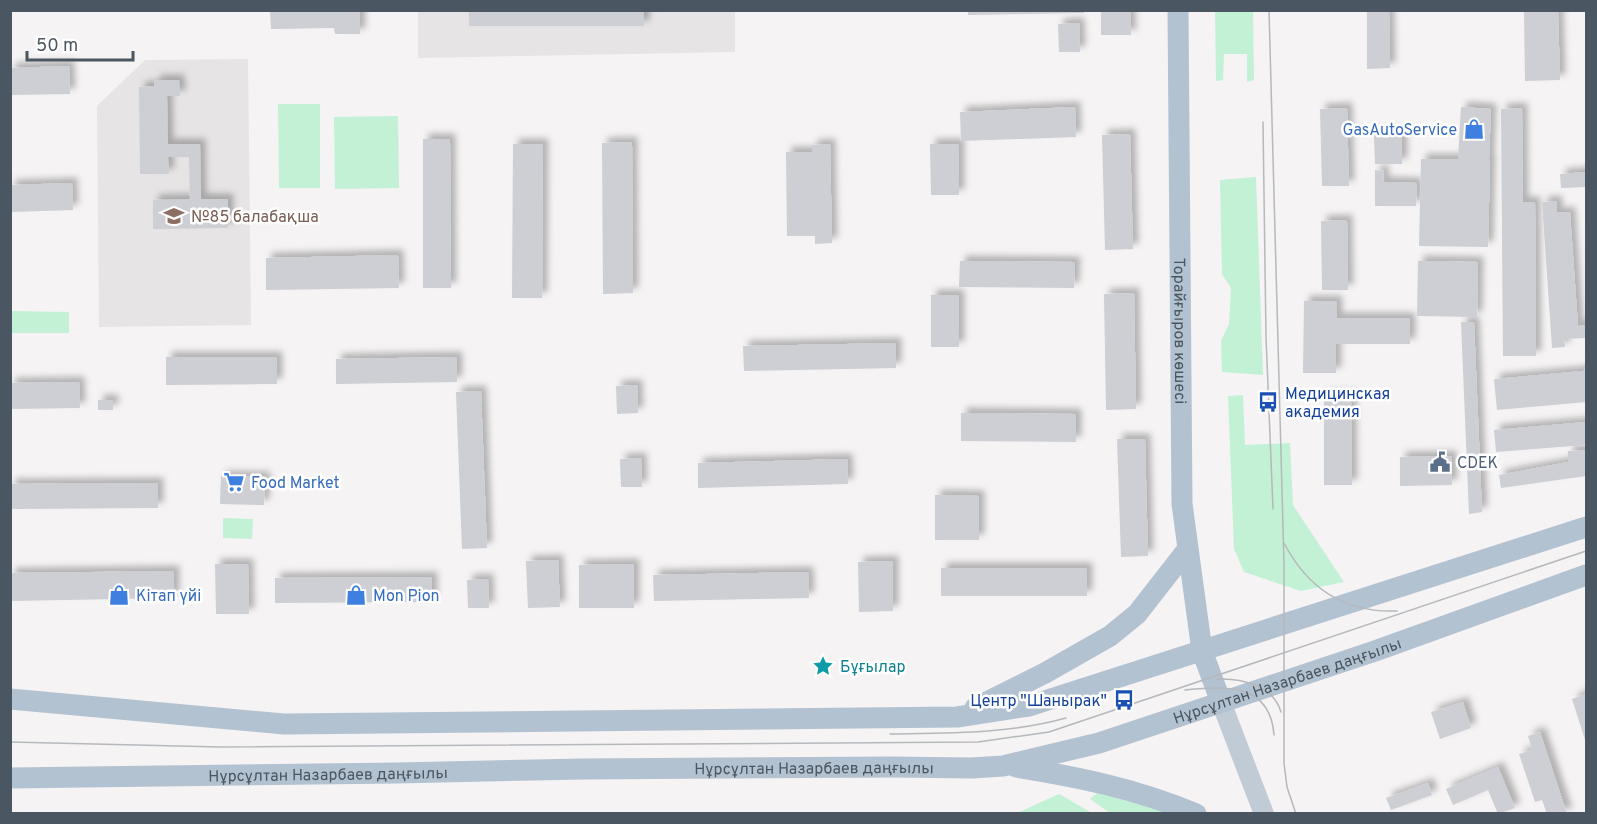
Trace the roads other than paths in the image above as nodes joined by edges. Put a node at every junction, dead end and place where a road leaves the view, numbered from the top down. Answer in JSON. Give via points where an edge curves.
{"nodes":[{"id":1,"x":1178,"y":10,"type":"edge"},
{"id":2,"x":1587,"y":527,"type":"edge"},
{"id":3,"x":1187,"y":550,"type":"junction"},
{"id":4,"x":1587,"y":575,"type":"edge"},
{"id":5,"x":1202,"y":651,"type":"junction"},
{"id":6,"x":10,"y":699,"type":"edge"},
{"id":7,"x":1221,"y":702,"type":"junction"},
{"id":8,"x":957,"y":717,"type":"junction"},
{"id":9,"x":1003,"y":766,"type":"junction"},
{"id":10,"x":10,"y":778,"type":"edge"},
{"id":11,"x":1196,"y":813,"type":"edge"},
{"id":12,"x":1264,"y":813,"type":"edge"}],
"edges":[{"from":1,"to":3,"type":"main road","name":"Торайғыров көшесі","via":[[1182,504]]},
{"from":2,"to":5,"type":"main road"},
{"from":3,"to":5,"type":"main road","name":"Торайғыров көшесі"},
{"from":3,"to":8,"type":"main road","via":[[1137,614],[1110,636]]},
{"from":4,"to":7,"type":"main road","name":"Нұрсұлтан Назарбаев даңғылы"},
{"from":5,"to":7,"type":"main road","name":"Торайғыров көшесі"},
{"from":5,"to":8,"type":"main road","via":[[1029,706]]},
{"from":6,"to":8,"type":"main road","via":[[284,723]]},
{"from":7,"to":9,"type":"main road","name":"Нұрсұлтан Назарбаев даңғылы","via":[[1099,743]]},
{"from":7,"to":12,"type":"main road"},
{"from":9,"to":10,"type":"main road","name":"Нұрсұлтан Назарбаев даңғылы"},
{"from":9,"to":11,"type":"main road","via":[[1080,777],[1160,798]]}]}
